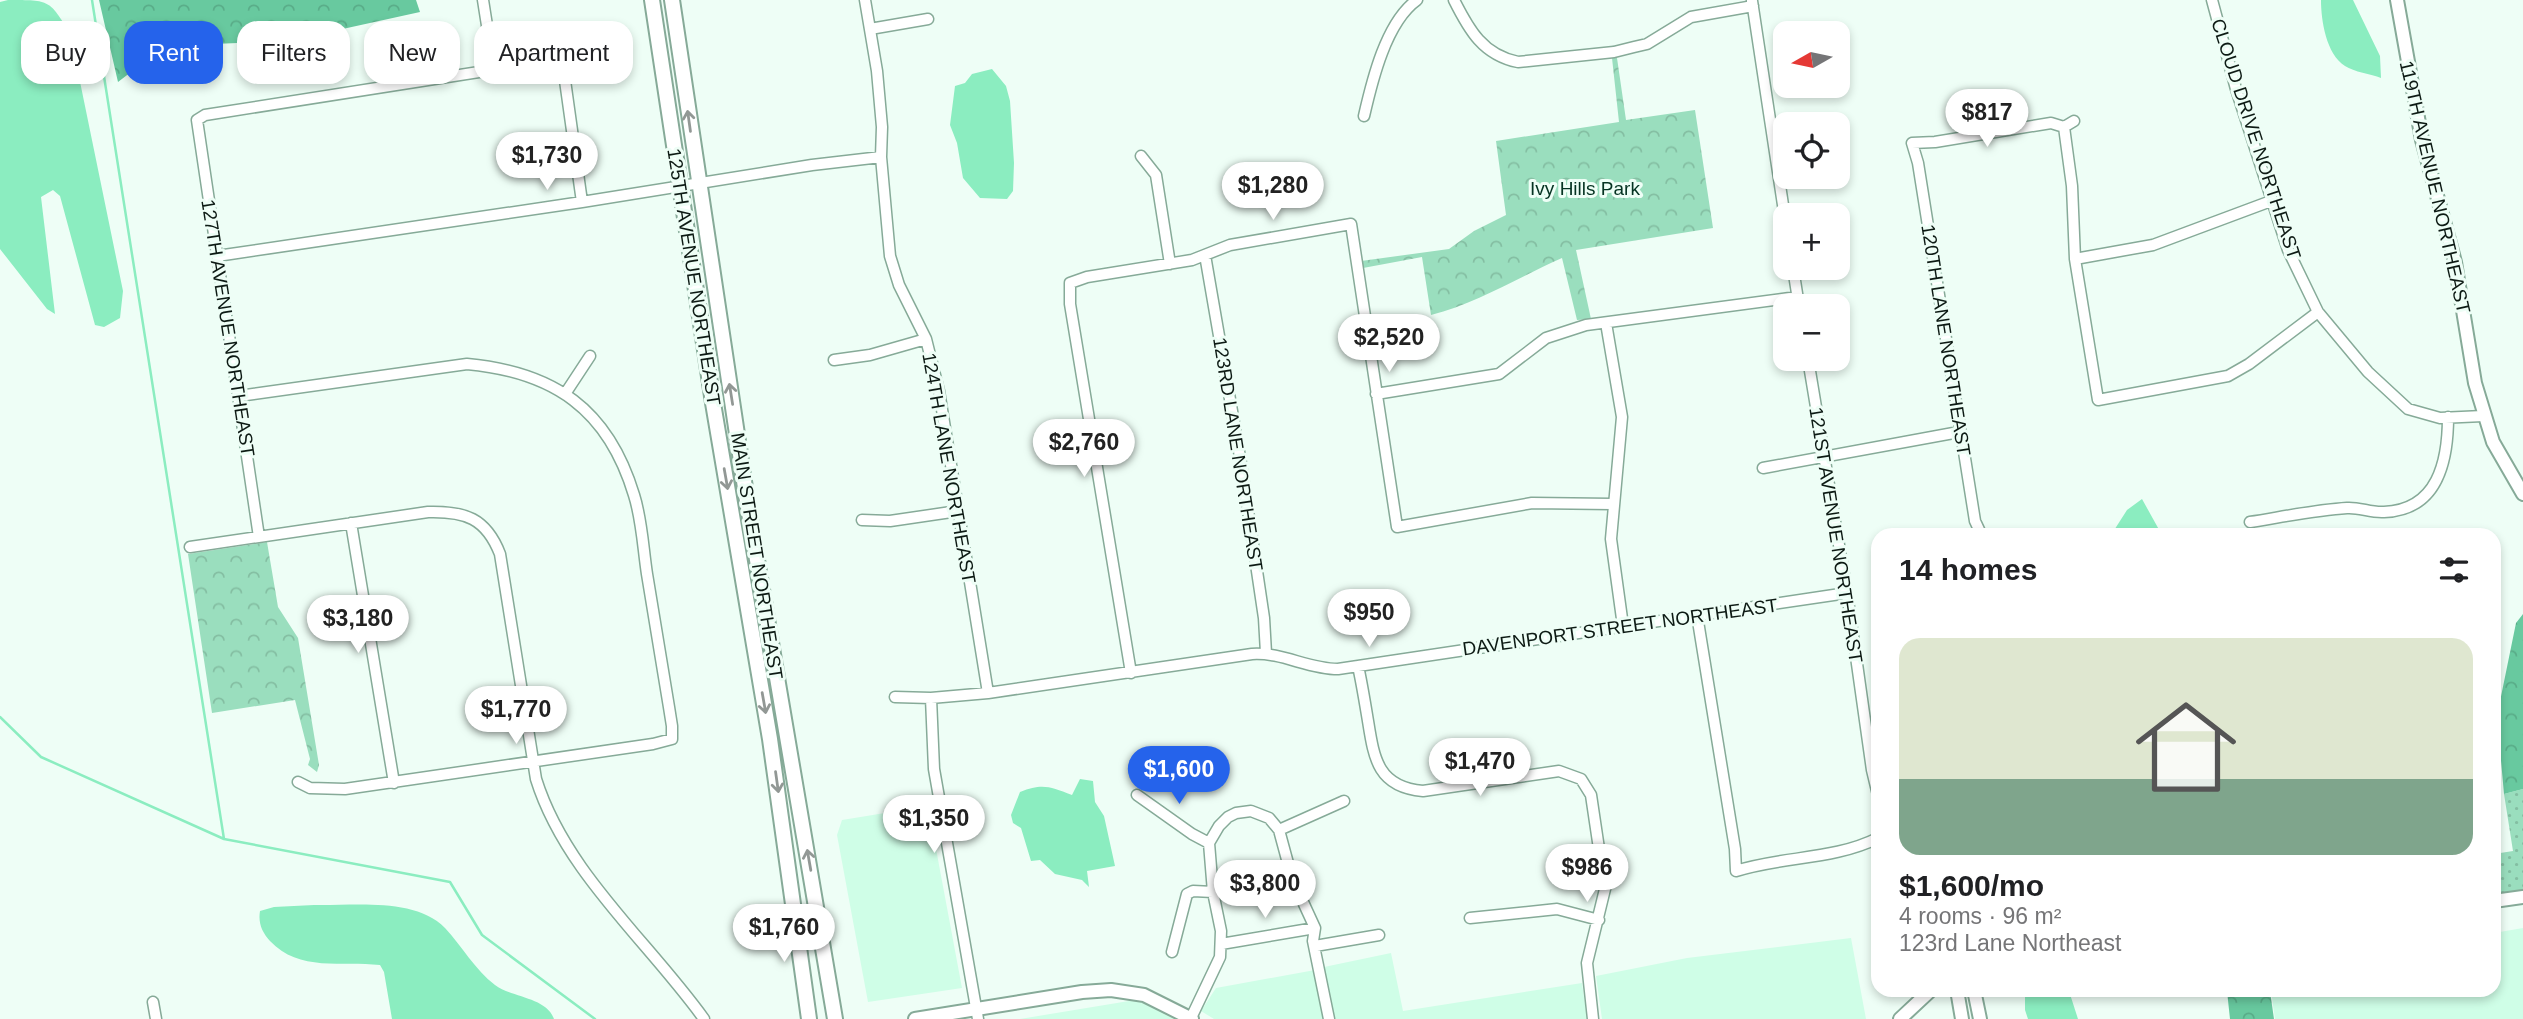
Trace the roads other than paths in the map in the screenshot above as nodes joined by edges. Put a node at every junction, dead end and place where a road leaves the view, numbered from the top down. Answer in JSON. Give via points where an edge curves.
{"nodes":[{"id":1,"x":483,"y":0,"type":"edge"},
{"id":2,"x":652,"y":0,"type":"edge"},
{"id":3,"x":673,"y":0,"type":"edge"},
{"id":4,"x":865,"y":0,"type":"edge"},
{"id":5,"x":1417,"y":0,"type":"edge"},
{"id":6,"x":1454,"y":0,"type":"edge"},
{"id":7,"x":2212,"y":0,"type":"edge"},
{"id":8,"x":2397,"y":0,"type":"edge"},
{"id":9,"x":1752,"y":3,"type":"edge"},
{"id":10,"x":928,"y":19,"type":"dead end"},
{"id":11,"x":486,"y":21,"type":"edge"},
{"id":12,"x":870,"y":29,"type":"junction"},
{"id":13,"x":474,"y":73,"type":"edge"},
{"id":14,"x":565,"y":84,"type":"edge"},
{"id":15,"x":1364,"y":116,"type":"dead end"},
{"id":16,"x":2074,"y":121,"type":"dead end"},
{"id":17,"x":2064,"y":127,"type":"junction"},
{"id":18,"x":1141,"y":156,"type":"dead end"},
{"id":19,"x":881,"y":157,"type":"junction"},
{"id":20,"x":698,"y":183,"type":"junction"},
{"id":21,"x":680,"y":187,"type":"junction"},
{"id":22,"x":2271,"y":201,"type":"junction"},
{"id":23,"x":582,"y":202,"type":"junction"},
{"id":24,"x":1783,"y":203,"type":"edge"},
{"id":25,"x":1205,"y":254,"type":"junction"},
{"id":26,"x":217,"y":256,"type":"junction"},
{"id":27,"x":2075,"y":259,"type":"junction"},
{"id":28,"x":1170,"y":264,"type":"junction"},
{"id":29,"x":1773,"y":305,"type":"edge"},
{"id":30,"x":2318,"y":313,"type":"junction"},
{"id":31,"x":1606,"y":323,"type":"junction"},
{"id":32,"x":926,"y":339,"type":"junction"},
{"id":33,"x":590,"y":356,"type":"dead end"},
{"id":34,"x":834,"y":359,"type":"dead end"},
{"id":35,"x":1810,"y":371,"type":"edge"},
{"id":36,"x":565,"y":394,"type":"junction"},
{"id":37,"x":1377,"y":394,"type":"junction"},
{"id":38,"x":239,"y":396,"type":"junction"},
{"id":39,"x":2483,"y":416,"type":"junction"},
{"id":40,"x":2448,"y":417,"type":"junction"},
{"id":41,"x":1959,"y":432,"type":"junction"},
{"id":42,"x":1825,"y":457,"type":"junction"},
{"id":43,"x":1763,"y":468,"type":"dead end"},
{"id":44,"x":2523,"y":494,"type":"edge"},
{"id":45,"x":1612,"y":504,"type":"junction"},
{"id":46,"x":958,"y":511,"type":"junction"},
{"id":47,"x":862,"y":520,"type":"dead end"},
{"id":48,"x":2250,"y":522,"type":"dead end"},
{"id":49,"x":351,"y":523,"type":"junction"},
{"id":50,"x":1978,"y":528,"type":"edge"},
{"id":51,"x":260,"y":537,"type":"junction"},
{"id":52,"x":190,"y":547,"type":"dead end"},
{"id":53,"x":1847,"y":593,"type":"junction"},
{"id":54,"x":1697,"y":615,"type":"junction"},
{"id":55,"x":1623,"y":626,"type":"junction"},
{"id":56,"x":1266,"y":653,"type":"junction"},
{"id":57,"x":1358,"y":666,"type":"junction"},
{"id":58,"x":1131,"y":673,"type":"junction"},
{"id":59,"x":988,"y":693,"type":"junction"},
{"id":60,"x":895,"y":697,"type":"dead end"},
{"id":61,"x":931,"y":698,"type":"junction"},
{"id":62,"x":534,"y":761,"type":"junction"},
{"id":63,"x":1871,"y":770,"type":"edge"},
{"id":64,"x":298,"y":782,"type":"dead end"},
{"id":65,"x":394,"y":783,"type":"junction"},
{"id":66,"x":1137,"y":795,"type":"dead end"},
{"id":67,"x":1344,"y":801,"type":"dead end"},
{"id":68,"x":1279,"y":830,"type":"junction"},
{"id":69,"x":1871,"y":841,"type":"edge"},
{"id":70,"x":1209,"y":843,"type":"junction"},
{"id":71,"x":1213,"y":892,"type":"junction"},
{"id":72,"x":2523,"y":897,"type":"edge"},
{"id":73,"x":2501,"y":900,"type":"edge"},
{"id":74,"x":1470,"y":918,"type":"dead end"},
{"id":75,"x":1599,"y":920,"type":"junction"},
{"id":76,"x":1315,"y":928,"type":"junction"},
{"id":77,"x":1379,"y":935,"type":"dead end"},
{"id":78,"x":1221,"y":944,"type":"junction"},
{"id":79,"x":1315,"y":946,"type":"junction"},
{"id":80,"x":1172,"y":952,"type":"dead end"},
{"id":81,"x":1924,"y":997,"type":"edge"},
{"id":82,"x":1957,"y":997,"type":"edge"},
{"id":83,"x":1975,"y":997,"type":"edge"},
{"id":84,"x":153,"y":1002,"type":"dead end"},
{"id":85,"x":977,"y":1014,"type":"edge"},
{"id":86,"x":1191,"y":1018,"type":"edge"},
{"id":87,"x":156,"y":1019,"type":"edge"},
{"id":88,"x":705,"y":1019,"type":"edge"},
{"id":89,"x":809,"y":1019,"type":"edge"},
{"id":90,"x":835,"y":1019,"type":"edge"},
{"id":91,"x":915,"y":1019,"type":"edge"},
{"id":92,"x":1329,"y":1019,"type":"edge"},
{"id":93,"x":1593,"y":1019,"type":"edge"},
{"id":94,"x":1900,"y":1019,"type":"edge"},
{"id":95,"x":1962,"y":1019,"type":"edge"},
{"id":96,"x":1980,"y":1019,"type":"edge"}],
"edges":[{"from":1,"to":11,"type":"street"},
{"from":2,"to":21,"type":"main road","name":"125TH AVENUE NORTHEAST"},
{"from":20,"to":3,"type":"main road","name":"MAIN STREET NORTHEAST","one_way":true},
{"from":4,"to":12,"type":"street","name":"124TH LANE NORTHEAST"},
{"from":5,"to":15,"type":"street","via":[[1393,28]]},
{"from":6,"to":9,"type":"street","via":[[1477,40],[1505,60],[1528,62],[1647,44],[1691,16]]},
{"from":7,"to":22,"type":"street","name":"CLOUD DRIVE NORTHEAST"},
{"from":8,"to":39,"type":"street","name":"119TH AVENUE NORTHEAST","via":[[2422,140],[2455,262]]},
{"from":9,"to":24,"type":"street"},
{"from":10,"to":12,"type":"street"},
{"from":12,"to":19,"type":"street","name":"124TH LANE NORTHEAST","via":[[882,127]]},
{"from":13,"to":26,"type":"street","name":"127TH AVENUE NORTHEAST","via":[[205,115],[197,120]]},
{"from":14,"to":23,"type":"street"},
{"from":16,"to":17,"type":"street"},
{"from":17,"to":27,"type":"street"},
{"from":17,"to":41,"type":"street","name":"120TH LANE NORTHEAST","via":[[2051,123],[1912,143]]},
{"from":18,"to":28,"type":"street","via":[[1156,175]]},
{"from":19,"to":20,"type":"street"},
{"from":19,"to":32,"type":"street","name":"124TH LANE NORTHEAST","via":[[890,256]]},
{"from":20,"to":21,"type":"street"},
{"from":90,"to":20,"type":"main road","name":"MAIN STREET NORTHEAST","one_way":true},
{"from":21,"to":23,"type":"street"},
{"from":21,"to":89,"type":"main road","name":"125TH AVENUE NORTHEAST","one_way":true,"via":[[770,739]]},
{"from":22,"to":27,"type":"street","via":[[2154,245]]},
{"from":22,"to":30,"type":"street","name":"CLOUD DRIVE NORTHEAST"},
{"from":23,"to":26,"type":"street"},
{"from":25,"to":28,"type":"street"},
{"from":25,"to":37,"type":"street","via":[[1230,245],[1352,224]]},
{"from":25,"to":56,"type":"street","name":"123RD LANE NORTHEAST","via":[[1242,471]]},
{"from":26,"to":38,"type":"street","name":"127TH AVENUE NORTHEAST"},
{"from":27,"to":30,"type":"street","via":[[2098,400],[2228,376]]},
{"from":28,"to":58,"type":"street","via":[[1070,283]]},
{"from":29,"to":31,"type":"street"},
{"from":30,"to":40,"type":"street","name":"CLOUD DRIVE NORTHEAST","via":[[2368,372],[2408,409]]},
{"from":31,"to":37,"type":"street","via":[[1546,338],[1499,373]]},
{"from":31,"to":45,"type":"street","via":[[1622,417]]},
{"from":32,"to":34,"type":"street","via":[[870,355]]},
{"from":32,"to":46,"type":"street","name":"124TH LANE NORTHEAST"},
{"from":33,"to":36,"type":"street"},
{"from":35,"to":42,"type":"street","name":"121ST AVENUE NORTHEAST"},
{"from":36,"to":38,"type":"street","via":[[521,373],[467,364]]},
{"from":36,"to":62,"type":"street","via":[[601,428],[621,459],[635,497],[671,739]]},
{"from":37,"to":45,"type":"street","via":[[1397,527],[1532,503]]},
{"from":38,"to":51,"type":"street","name":"127TH AVENUE NORTHEAST"},
{"from":39,"to":40,"type":"street","name":"CLOUD DRIVE NORTHEAST"},
{"from":39,"to":44,"type":"street","via":[[2505,467]]},
{"from":40,"to":48,"type":"street","via":[[2442,469],[2430,491],[2407,508],[2381,513],[2337,509]]},
{"from":41,"to":42,"type":"street"},
{"from":41,"to":50,"type":"street","name":"120TH LANE NORTHEAST"},
{"from":42,"to":43,"type":"street"},
{"from":42,"to":53,"type":"street","name":"121ST AVENUE NORTHEAST"},
{"from":45,"to":55,"type":"street","via":[[1611,539]]},
{"from":46,"to":47,"type":"street","via":[[890,521]]},
{"from":46,"to":59,"type":"street","name":"124TH LANE NORTHEAST"},
{"from":49,"to":51,"type":"street"},
{"from":49,"to":62,"type":"street","via":[[454,511],[478,522],[493,538],[500,554]]},
{"from":49,"to":65,"type":"street"},
{"from":51,"to":52,"type":"street"},
{"from":53,"to":54,"type":"street","name":"DAVENPORT STREET NORTHEAST"},
{"from":53,"to":63,"type":"street","name":"121ST AVENUE NORTHEAST"},
{"from":54,"to":55,"type":"street","name":"DAVENPORT STREET NORTHEAST"},
{"from":54,"to":69,"type":"street","via":[[1736,871],[1848,850]]},
{"from":55,"to":57,"type":"street","name":"DAVENPORT STREET NORTHEAST"},
{"from":56,"to":57,"type":"street","name":"DAVENPORT STREET NORTHEAST","via":[[1323,669]]},
{"from":56,"to":58,"type":"street","name":"DAVENPORT STREET NORTHEAST"},
{"from":57,"to":75,"type":"street","via":[[1374,755],[1378,766],[1402,788],[1423,791],[1559,771],[1581,779],[1591,795],[1604,877]]},
{"from":58,"to":59,"type":"street","name":"DAVENPORT STREET NORTHEAST"},
{"from":59,"to":61,"type":"street","name":"DAVENPORT STREET NORTHEAST"},
{"from":60,"to":61,"type":"street","name":"DAVENPORT STREET NORTHEAST"},
{"from":61,"to":85,"type":"street","via":[[934,769]]},
{"from":62,"to":65,"type":"street"},
{"from":62,"to":88,"type":"street","via":[[543,800],[575,858]]},
{"from":64,"to":65,"type":"street","via":[[310,788],[345,789]]},
{"from":66,"to":70,"type":"street"},
{"from":67,"to":68,"type":"street"},
{"from":68,"to":70,"type":"street","via":[[1269,818],[1251,811],[1236,813],[1219,826]]},
{"from":68,"to":76,"type":"street","via":[[1292,878]]},
{"from":70,"to":71,"type":"street"},
{"from":71,"to":78,"type":"street"},
{"from":71,"to":80,"type":"street","via":[[1187,894]]},
{"from":72,"to":73,"type":"street"},
{"from":74,"to":75,"type":"street","via":[[1557,909]]},
{"from":75,"to":93,"type":"street","via":[[1587,963]]},
{"from":76,"to":78,"type":"street"},
{"from":76,"to":79,"type":"street"},
{"from":77,"to":79,"type":"street"},
{"from":78,"to":86,"type":"street","via":[[1216,967]]},
{"from":79,"to":92,"type":"street"},
{"from":81,"to":94,"type":"street"},
{"from":82,"to":95,"type":"street"},
{"from":83,"to":96,"type":"street"},
{"from":84,"to":87,"type":"street"},
{"from":85,"to":86,"type":"street","via":[[1111,990],[1144,995]]},
{"from":85,"to":91,"type":"street"}]}
